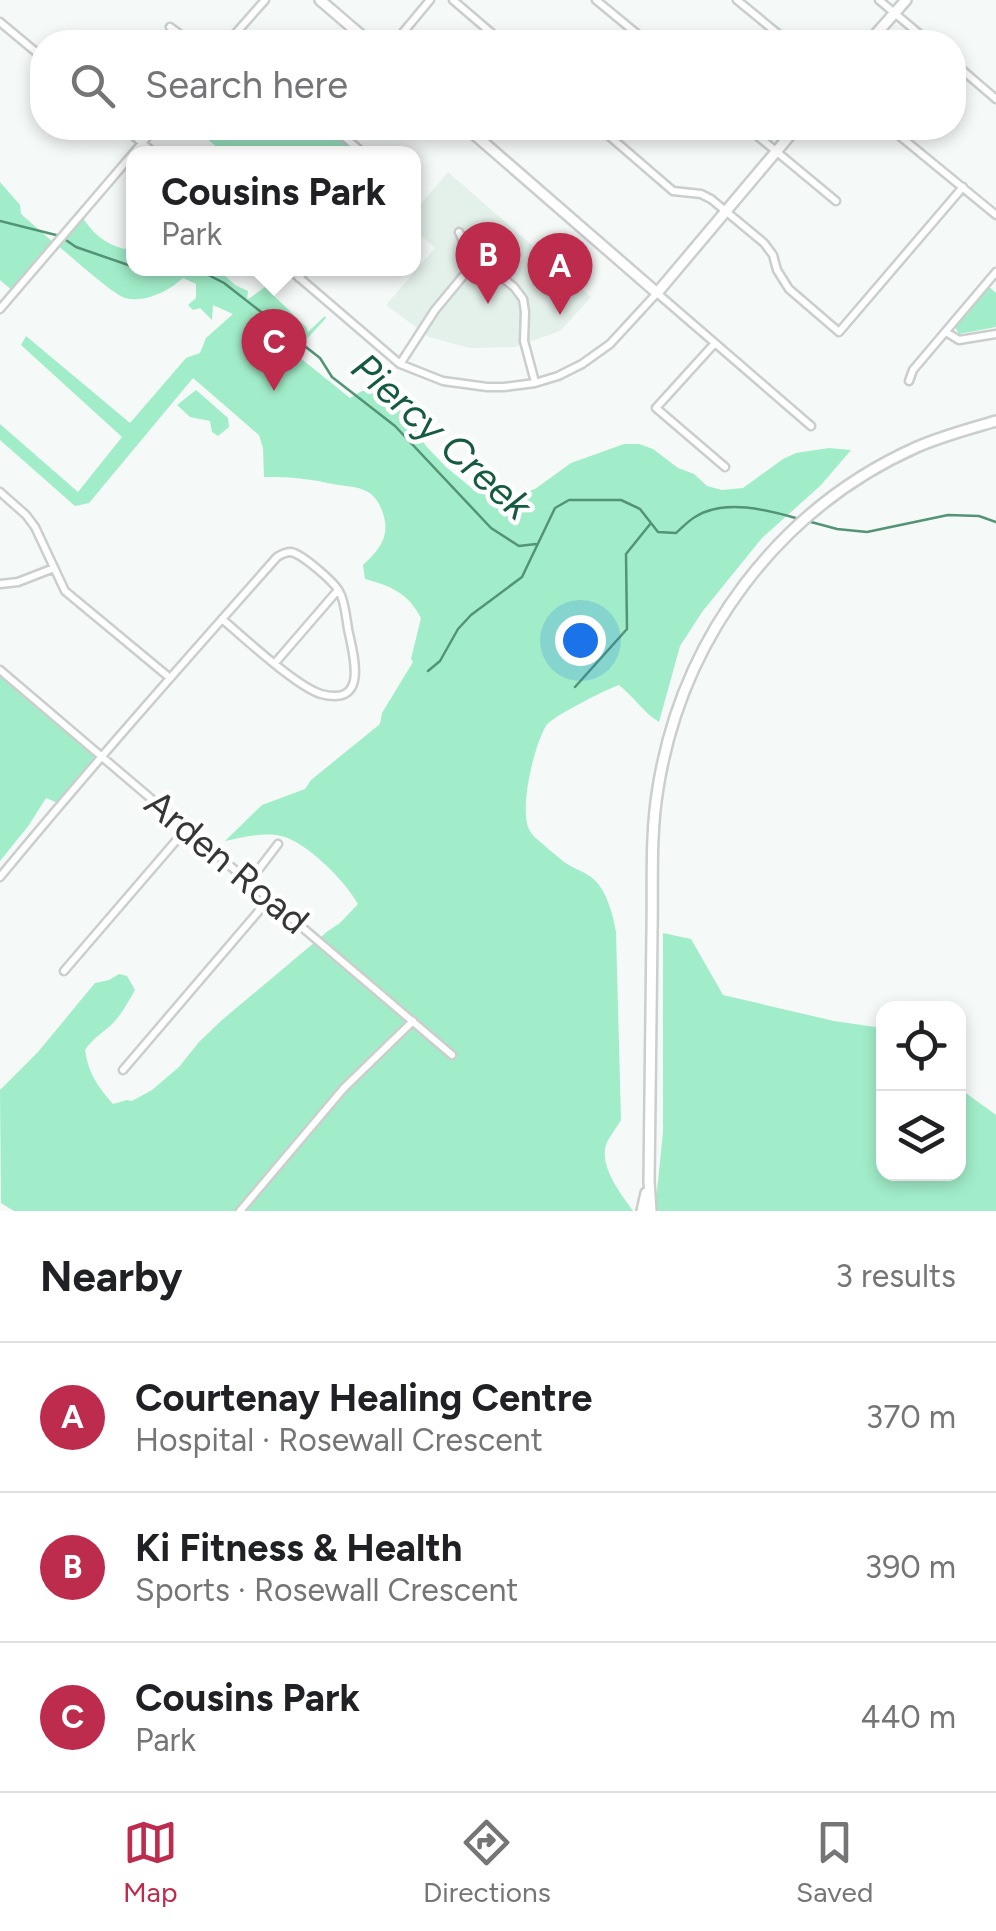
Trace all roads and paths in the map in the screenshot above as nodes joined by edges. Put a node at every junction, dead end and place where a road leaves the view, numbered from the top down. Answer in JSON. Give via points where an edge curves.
{"nodes":[{"id":1,"x":264,"y":0,"type":"edge"},
{"id":2,"x":320,"y":0,"type":"edge"},
{"id":3,"x":430,"y":0,"type":"edge"},
{"id":4,"x":454,"y":0,"type":"edge"},
{"id":5,"x":596,"y":0,"type":"edge"},
{"id":6,"x":737,"y":0,"type":"edge"},
{"id":7,"x":879,"y":0,"type":"edge"},
{"id":8,"x":906,"y":0,"type":"edge"},
{"id":9,"x":894,"y":13,"type":"junction"},
{"id":10,"x":0,"y":22,"type":"edge"},
{"id":11,"x":170,"y":27,"type":"dead end"},
{"id":12,"x":174,"y":30,"type":"edge"},
{"id":13,"x":240,"y":30,"type":"edge"},
{"id":14,"x":355,"y":30,"type":"edge"},
{"id":15,"x":405,"y":30,"type":"edge"},
{"id":16,"x":488,"y":30,"type":"edge"},
{"id":17,"x":632,"y":30,"type":"edge"},
{"id":18,"x":773,"y":30,"type":"edge"},
{"id":19,"x":879,"y":30,"type":"edge"},
{"id":20,"x":915,"y":30,"type":"edge"},
{"id":21,"x":30,"y":46,"type":"edge"},
{"id":22,"x":966,"y":73,"type":"edge"},
{"id":23,"x":996,"y":99,"type":"edge"},
{"id":24,"x":139,"y":140,"type":"edge"},
{"id":25,"x":480,"y":140,"type":"edge"},
{"id":26,"x":614,"y":140,"type":"edge"},
{"id":27,"x":763,"y":140,"type":"edge"},
{"id":28,"x":786,"y":140,"type":"edge"},
{"id":29,"x":905,"y":140,"type":"edge"},
{"id":30,"x":142,"y":142,"type":"junction"},
{"id":31,"x":139,"y":146,"type":"edge"},
{"id":32,"x":146,"y":146,"type":"edge"},
{"id":33,"x":776,"y":151,"type":"junction"},
{"id":34,"x":126,"y":161,"type":"edge"},
{"id":35,"x":963,"y":187,"type":"junction"},
{"id":36,"x":836,"y":201,"type":"dead end"},
{"id":37,"x":727,"y":212,"type":"junction"},
{"id":38,"x":996,"y":214,"type":"edge"},
{"id":39,"x":459,"y":232,"type":"dead end"},
{"id":40,"x":478,"y":258,"type":"junction"},
{"id":41,"x":996,"y":272,"type":"edge"},
{"id":42,"x":299,"y":278,"type":"edge"},
{"id":43,"x":657,"y":293,"type":"junction"},
{"id":44,"x":0,"y":309,"type":"edge"},
{"id":45,"x":946,"y":332,"type":"junction"},
{"id":46,"x":996,"y":334,"type":"edge"},
{"id":47,"x":715,"y":343,"type":"junction"},
{"id":48,"x":400,"y":364,"type":"junction"},
{"id":49,"x":909,"y":381,"type":"dead end"},
{"id":50,"x":534,"y":383,"type":"junction"},
{"id":51,"x":656,"y":408,"type":"junction"},
{"id":52,"x":648,"y":417,"type":"dead end"},
{"id":53,"x":996,"y":421,"type":"edge"},
{"id":54,"x":811,"y":426,"type":"dead end"},
{"id":55,"x":725,"y":468,"type":"dead end"},
{"id":56,"x":0,"y":492,"type":"edge"},
{"id":57,"x":54,"y":568,"type":"junction"},
{"id":58,"x":0,"y":584,"type":"edge"},
{"id":59,"x":338,"y":590,"type":"junction"},
{"id":60,"x":222,"y":619,"type":"junction"},
{"id":61,"x":275,"y":663,"type":"junction"},
{"id":62,"x":0,"y":670,"type":"edge"},
{"id":63,"x":170,"y":678,"type":"junction"},
{"id":64,"x":101,"y":755,"type":"junction"},
{"id":65,"x":187,"y":828,"type":"junction"},
{"id":66,"x":278,"y":844,"type":"dead end"},
{"id":67,"x":0,"y":877,"type":"edge"},
{"id":68,"x":249,"y":882,"type":"junction"},
{"id":69,"x":270,"y":898,"type":"junction"},
{"id":70,"x":64,"y":971,"type":"dead end"},
{"id":71,"x":413,"y":1021,"type":"junction"},
{"id":72,"x":452,"y":1055,"type":"dead end"},
{"id":73,"x":123,"y":1070,"type":"dead end"},
{"id":74,"x":649,"y":1181,"type":"junction"},
{"id":75,"x":240,"y":1211,"type":"edge"},
{"id":76,"x":642,"y":1211,"type":"edge"},
{"id":77,"x":651,"y":1211,"type":"edge"}],
"edges":[{"from":1,"to":13,"type":"street"},
{"from":2,"to":14,"type":"main road"},
{"from":3,"to":15,"type":"street"},
{"from":4,"to":16,"type":"street"},
{"from":5,"to":17,"type":"street"},
{"from":6,"to":18,"type":"street"},
{"from":7,"to":9,"type":"street"},
{"from":8,"to":9,"type":"main road"},
{"from":9,"to":19,"type":"main road"},
{"from":9,"to":20,"type":"street"},
{"from":10,"to":21,"type":"street"},
{"from":11,"to":12,"type":"street"},
{"from":22,"to":23,"type":"street"},
{"from":24,"to":30,"type":"street"},
{"from":25,"to":43,"type":"main road"},
{"from":26,"to":37,"type":"street","via":[[673,191],[701,194]]},
{"from":27,"to":33,"type":"street"},
{"from":28,"to":33,"type":"main road"},
{"from":29,"to":35,"type":"street"},
{"from":30,"to":31,"type":"street"},
{"from":30,"to":32,"type":"street"},
{"from":33,"to":36,"type":"street"},
{"from":33,"to":37,"type":"main road"},
{"from":34,"to":44,"type":"street"},
{"from":35,"to":37,"type":"street","via":[[840,332],[788,290],[764,243]]},
{"from":35,"to":38,"type":"street"},
{"from":37,"to":43,"type":"main road"},
{"from":39,"to":40,"type":"street"},
{"from":40,"to":48,"type":"street"},
{"from":40,"to":50,"type":"street","via":[[523,300]]},
{"from":41,"to":45,"type":"street"},
{"from":42,"to":48,"type":"street"},
{"from":43,"to":47,"type":"street"},
{"from":43,"to":50,"type":"street","via":[[600,353]]},
{"from":45,"to":46,"type":"street","via":[[958,340]]},
{"from":45,"to":49,"type":"street"},
{"from":47,"to":51,"type":"street"},
{"from":47,"to":54,"type":"street"},
{"from":48,"to":50,"type":"street","via":[[467,386]]},
{"from":51,"to":52,"type":"street"},
{"from":51,"to":55,"type":"street"},
{"from":53,"to":74,"type":"main road","via":[[894,458],[806,517],[739,589],[695,662],[667,741],[654,813]]},
{"from":56,"to":57,"type":"street","via":[[35,527]]},
{"from":57,"to":58,"type":"street"},
{"from":57,"to":63,"type":"street","via":[[65,590]]},
{"from":59,"to":60,"type":"street","via":[[286,552]]},
{"from":59,"to":61,"type":"street"},
{"from":59,"to":61,"type":"street","via":[[355,660],[353,684],[334,696],[318,694]]},
{"from":60,"to":61,"type":"street"},
{"from":60,"to":63,"type":"street"},
{"from":62,"to":64,"type":"street","name":"Arden Road"},
{"from":63,"to":64,"type":"street"},
{"from":64,"to":65,"type":"street","name":"Arden Road"},
{"from":64,"to":67,"type":"street"},
{"from":65,"to":68,"type":"street","name":"Arden Road"},
{"from":65,"to":70,"type":"street"},
{"from":66,"to":68,"type":"street"},
{"from":68,"to":69,"type":"street","name":"Arden Road"},
{"from":69,"to":71,"type":"street","name":"Arden Road"},
{"from":69,"to":73,"type":"street"},
{"from":71,"to":72,"type":"street","name":"Arden Road"},
{"from":71,"to":75,"type":"street","via":[[344,1088]]},
{"from":74,"to":76,"type":"main road"},
{"from":74,"to":77,"type":"main road"}]}
